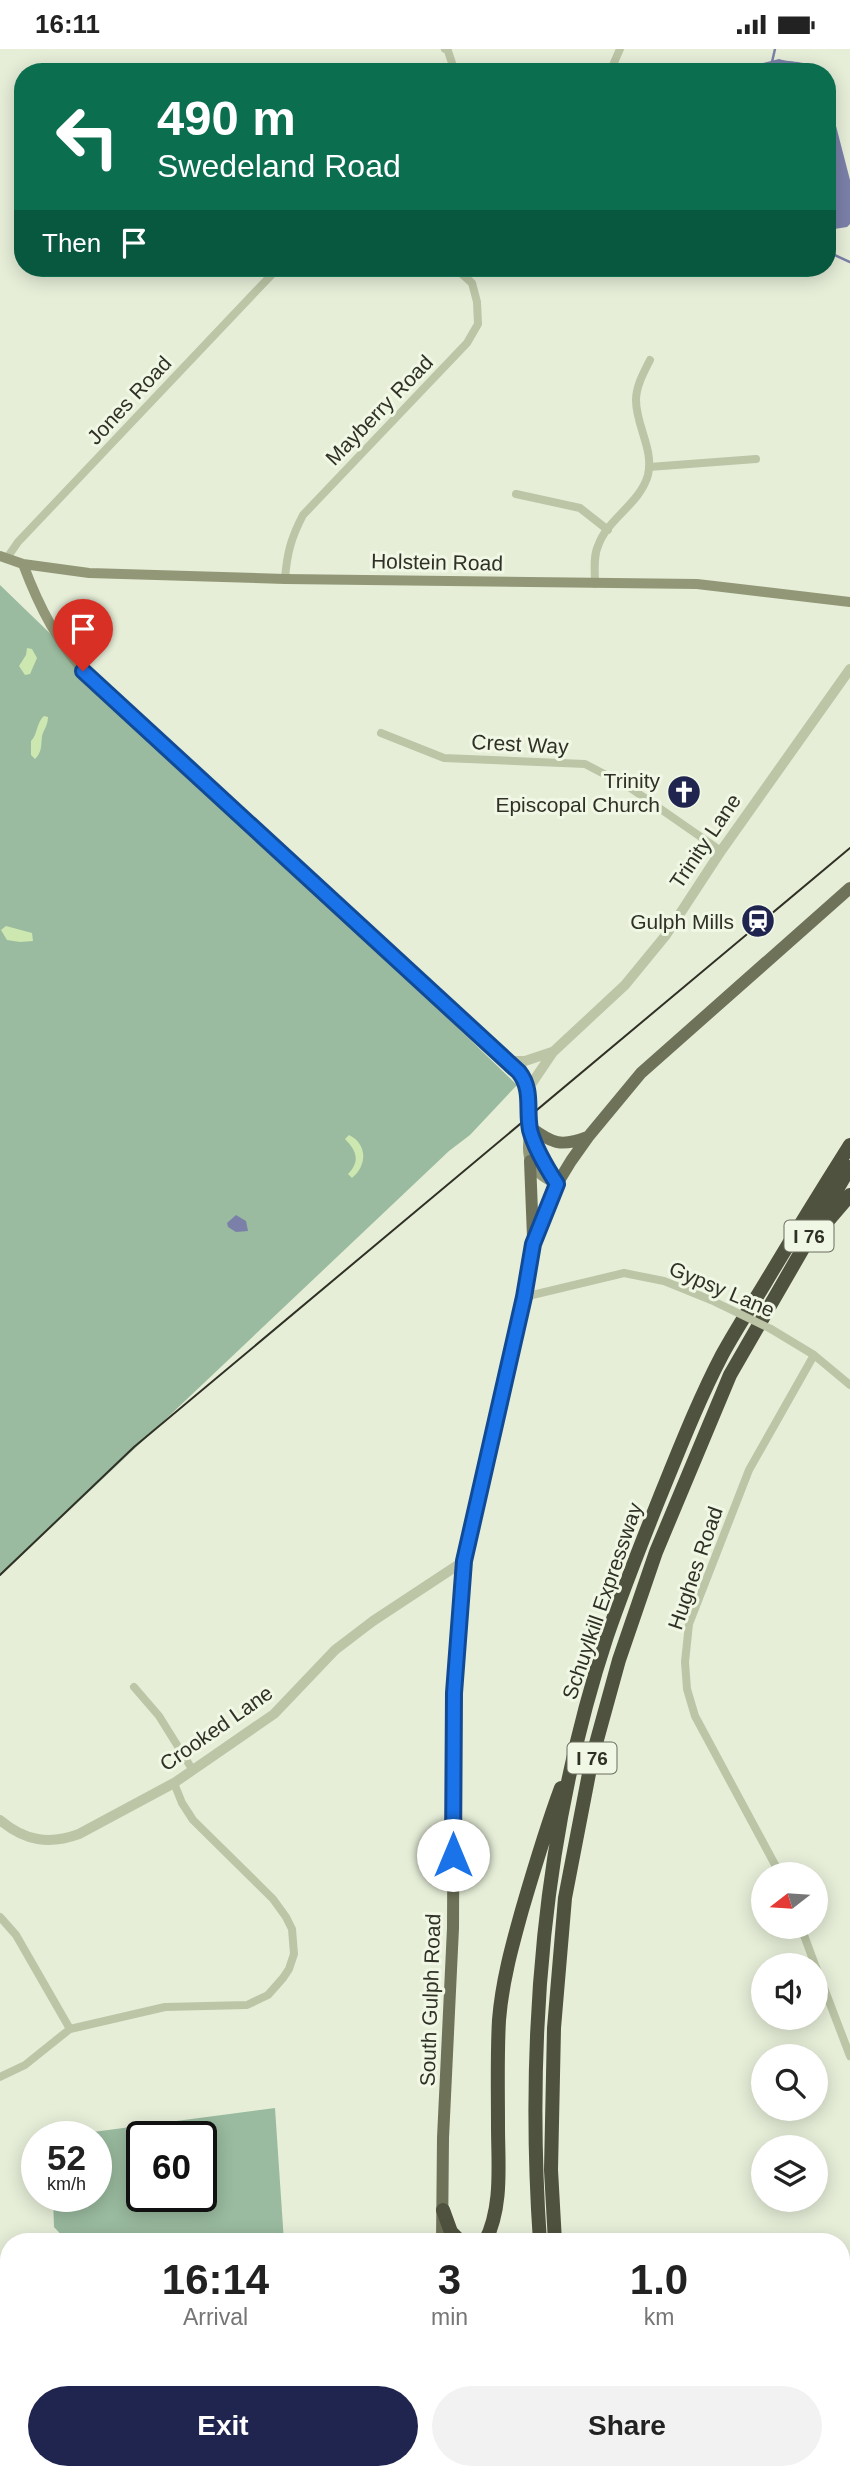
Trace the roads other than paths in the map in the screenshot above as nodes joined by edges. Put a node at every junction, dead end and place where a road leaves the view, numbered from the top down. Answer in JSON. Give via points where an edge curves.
{"nodes":[{"id":1,"x":269,"y":277,"type":"edge"},
{"id":2,"x":465,"y":277,"type":"edge"},
{"id":3,"x":650,"y":360,"type":"dead end"},
{"id":4,"x":756,"y":459,"type":"dead end"},
{"id":5,"x":649,"y":467,"type":"junction"},
{"id":6,"x":516,"y":493,"type":"dead end"},
{"id":7,"x":608,"y":530,"type":"junction"},
{"id":8,"x":3,"y":557,"type":"edge"},
{"id":9,"x":23,"y":564,"type":"junction"},
{"id":10,"x":285,"y":579,"type":"junction"},
{"id":11,"x":595,"y":584,"type":"junction"},
{"id":12,"x":850,"y":602,"type":"edge"},
{"id":13,"x":850,"y":669,"type":"edge"},
{"id":14,"x":381,"y":733,"type":"dead end"},
{"id":15,"x":721,"y":851,"type":"junction"},
{"id":16,"x":850,"y":888,"type":"edge"},
{"id":17,"x":553,"y":1052,"type":"junction"},
{"id":18,"x":507,"y":1061,"type":"junction"},
{"id":19,"x":528,"y":1091,"type":"junction"},
{"id":20,"x":530,"y":1128,"type":"junction"},
{"id":21,"x":588,"y":1137,"type":"junction"},
{"id":22,"x":850,"y":1145,"type":"edge"},
{"id":23,"x":530,"y":1161,"type":"junction"},
{"id":24,"x":850,"y":1167,"type":"edge"},
{"id":25,"x":557,"y":1184,"type":"junction"},
{"id":26,"x":850,"y":1195,"type":"edge"},
{"id":27,"x":533,"y":1244,"type":"junction"},
{"id":28,"x":524,"y":1297,"type":"junction"},
{"id":29,"x":768,"y":1305,"type":"junction"},
{"id":30,"x":814,"y":1355,"type":"junction"},
{"id":31,"x":850,"y":1385,"type":"edge"},
{"id":32,"x":464,"y":1561,"type":"junction"},
{"id":33,"x":134,"y":1687,"type":"dead end"},
{"id":34,"x":575,"y":1751,"type":"junction"},
{"id":35,"x":192,"y":1769,"type":"junction"},
{"id":36,"x":174,"y":1783,"type":"junction"},
{"id":37,"x":0,"y":1820,"type":"edge"},
{"id":38,"x":774,"y":1862,"type":"edge"},
{"id":39,"x":0,"y":1917,"type":"edge"},
{"id":40,"x":828,"y":1999,"type":"edge"},
{"id":41,"x":70,"y":2029,"type":"junction"},
{"id":42,"x":850,"y":2056,"type":"edge"},
{"id":43,"x":0,"y":2077,"type":"edge"},
{"id":44,"x":443,"y":2210,"type":"junction"},
{"id":45,"x":442,"y":2233,"type":"edge"},
{"id":46,"x":452,"y":2233,"type":"edge"},
{"id":47,"x":489,"y":2233,"type":"edge"},
{"id":48,"x":540,"y":2233,"type":"edge"},
{"id":49,"x":554,"y":2233,"type":"edge"}],
"edges":[{"from":1,"to":8,"type":"street","name":"Jones Road"},
{"from":2,"to":10,"type":"street","name":"Mayberry Road","via":[[477,302],[478,324],[467,343],[303,515],[292,537]]},
{"from":3,"to":5,"type":"street","via":[[636,399]]},
{"from":4,"to":5,"type":"street"},
{"from":5,"to":7,"type":"street","via":[[638,495]]},
{"from":6,"to":7,"type":"street","via":[[580,508]]},
{"from":7,"to":11,"type":"street","via":[[598,544]]},
{"from":8,"to":9,"type":"main road","name":"Holstein Road"},
{"from":9,"to":10,"type":"main road","name":"Holstein Road","via":[[89,573]]},
{"from":9,"to":18,"type":"main road","via":[[60,641],[91,679]]},
{"from":10,"to":11,"type":"main road","name":"Holstein Road"},
{"from":11,"to":12,"type":"main road","name":"Holstein Road","via":[[697,584]]},
{"from":13,"to":15,"type":"street","name":"Trinity Lane"},
{"from":14,"to":15,"type":"street","name":"Crest Way","via":[[444,758],[585,764],[629,787]]},
{"from":15,"to":17,"type":"street","name":"Trinity Lane","via":[[666,935],[625,985]]},
{"from":16,"to":21,"type":"main road","name":"South Gulph Road","via":[[640,1073]]},
{"from":17,"to":18,"type":"street"},
{"from":17,"to":19,"type":"street","name":"Trinity Lane"},
{"from":18,"to":19,"type":"main road","via":[[525,1080]]},
{"from":19,"to":20,"type":"main road","bridge":true},
{"from":20,"to":21,"type":"main road","via":[[561,1144]]},
{"from":20,"to":23,"type":"main road"},
{"from":20,"to":25,"type":"main road","via":[[542,1161]]},
{"from":21,"to":25,"type":"main road","name":"South Gulph Road"},
{"from":22,"to":34,"type":"highway","name":"Schuylkill Expressway","number":"I 76","via":[[723,1353],[694,1413],[607,1637]]},
{"from":23,"to":25,"type":"main road","via":[[542,1177]]},
{"from":23,"to":27,"type":"main road"},
{"from":24,"to":29,"type":"highway","name":"Schuylkill Expressway","number":"I 76"},
{"from":25,"to":27,"type":"main road","name":"South Gulph Road"},
{"from":26,"to":29,"type":"highway"},
{"from":27,"to":28,"type":"main road","name":"South Gulph Road"},
{"from":28,"to":30,"type":"street","name":"Gypsy Lane","bridge":true,"via":[[624,1273],[664,1281],[711,1300]]},
{"from":28,"to":32,"type":"main road","name":"South Gulph Road"},
{"from":29,"to":49,"type":"highway","name":"Schuylkill Expressway","number":"I 76","via":[[730,1375],[656,1552],[592,1758],[565,1898],[554,2028]]},
{"from":30,"to":31,"type":"street","name":"Gypsy Lane"},
{"from":30,"to":38,"type":"street","name":"Hughes Road","via":[[749,1470],[689,1624],[685,1662],[695,1716]]},
{"from":32,"to":35,"type":"street","name":"Crooked Lane","via":[[335,1650],[274,1714]]},
{"from":32,"to":44,"type":"main road","name":"South Gulph Road","via":[[454,1693],[453,1927]]},
{"from":33,"to":35,"type":"street","via":[[159,1716]]},
{"from":34,"to":47,"type":"highway","via":[[544,1834],[503,1990],[498,2196]]},
{"from":34,"to":48,"type":"highway","name":"Schuylkill Expressway","number":"I 76","via":[[550,1896],[537,2017],[534,2120]]},
{"from":35,"to":36,"type":"street","name":"Crooked Lane"},
{"from":36,"to":37,"type":"street","name":"Crooked Lane","via":[[64,1839],[36,1840]]},
{"from":36,"to":41,"type":"street","via":[[193,1820],[286,1917],[294,1943],[289,1969],[268,1995],[247,2005],[165,2007]]},
{"from":39,"to":41,"type":"street","via":[[16,1935]]},
{"from":40,"to":42,"type":"street"},
{"from":41,"to":43,"type":"street","via":[[25,2065]]},
{"from":44,"to":45,"type":"main road","name":"South Gulph Road"},
{"from":44,"to":46,"type":"highway"}]}
